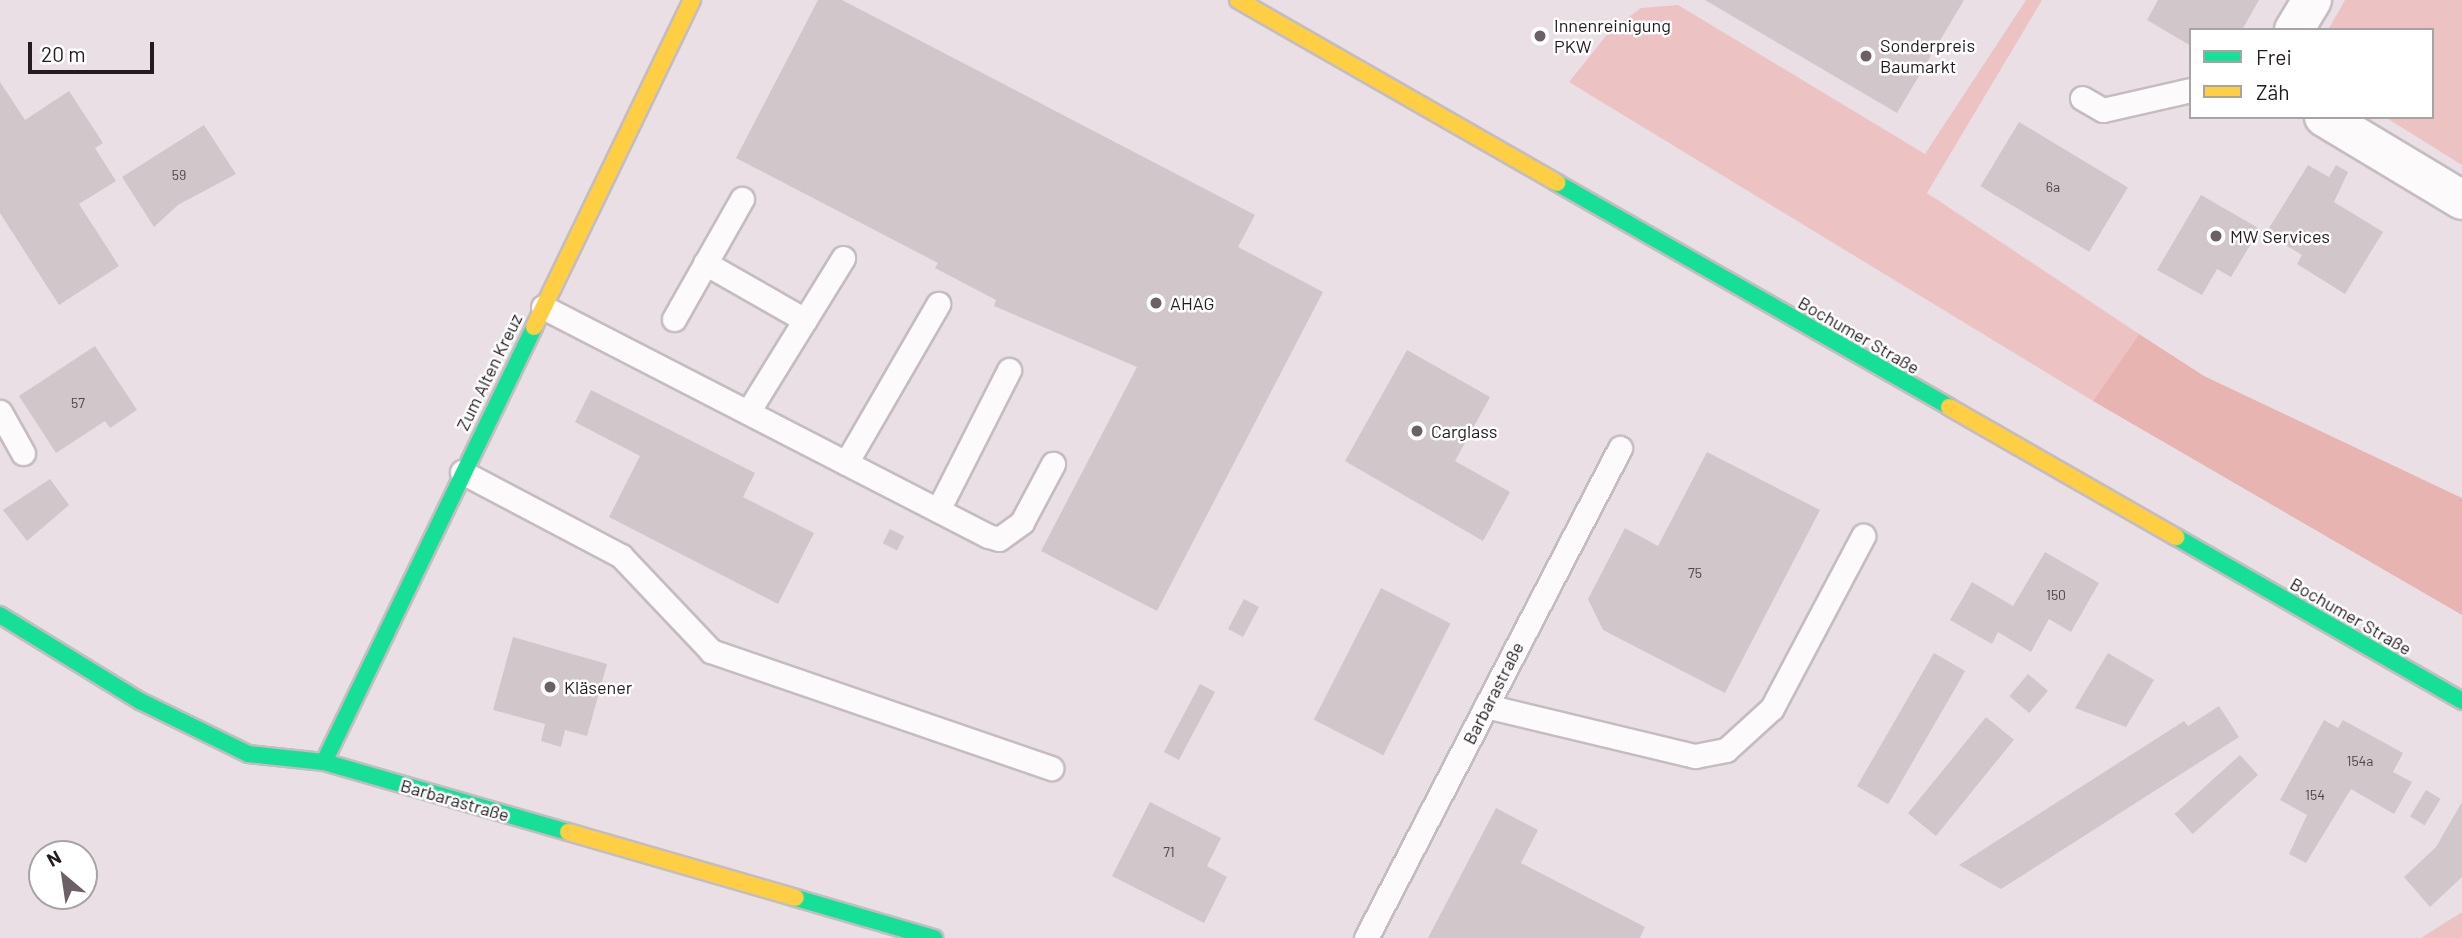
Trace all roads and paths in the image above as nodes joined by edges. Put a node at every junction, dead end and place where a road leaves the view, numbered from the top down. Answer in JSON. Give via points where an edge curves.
{"nodes":[{"id":1,"x":692,"y":0,"type":"edge"},
{"id":2,"x":1238,"y":0,"type":"edge"},
{"id":3,"x":2312,"y":0,"type":"edge"},
{"id":4,"x":2295,"y":28,"type":"edge"},
{"id":5,"x":2189,"y":90,"type":"edge"},
{"id":6,"x":2082,"y":98,"type":"dead end"},
{"id":7,"x":2327,"y":119,"type":"edge"},
{"id":8,"x":742,"y":199,"type":"dead end"},
{"id":9,"x":2462,"y":200,"type":"edge"},
{"id":10,"x":843,"y":258,"type":"dead end"},
{"id":11,"x":705,"y":263,"type":"junction"},
{"id":12,"x":938,"y":304,"type":"dead end"},
{"id":13,"x":542,"y":307,"type":"junction"},
{"id":14,"x":674,"y":319,"type":"dead end"},
{"id":15,"x":805,"y":320,"type":"junction"},
{"id":16,"x":1009,"y":370,"type":"dead end"},
{"id":17,"x":0,"y":412,"type":"edge"},
{"id":18,"x":748,"y":412,"type":"junction"},
{"id":19,"x":1620,"y":448,"type":"dead end"},
{"id":20,"x":23,"y":453,"type":"dead end"},
{"id":21,"x":846,"y":463,"type":"junction"},
{"id":22,"x":1053,"y":464,"type":"dead end"},
{"id":23,"x":462,"y":472,"type":"junction"},
{"id":24,"x":939,"y":510,"type":"junction"},
{"id":25,"x":1863,"y":537,"type":"dead end"},
{"id":26,"x":0,"y":615,"type":"edge"},
{"id":27,"x":2462,"y":701,"type":"edge"},
{"id":28,"x":1486,"y":706,"type":"junction"},
{"id":29,"x":324,"y":762,"type":"junction"},
{"id":30,"x":1051,"y":768,"type":"dead end"},
{"id":31,"x":934,"y":938,"type":"edge"},
{"id":32,"x":1366,"y":938,"type":"edge"}],
"edges":[{"from":1,"to":13,"type":"street","name":"Zum Alten Kreuz"},
{"from":2,"to":27,"type":"street","name":"Bochumer Straße"},
{"from":3,"to":4,"type":"street"},
{"from":5,"to":6,"type":"lane","via":[[2103,110]]},
{"from":7,"to":9,"type":"street"},
{"from":8,"to":11,"type":"lane"},
{"from":10,"to":15,"type":"lane"},
{"from":11,"to":14,"type":"lane"},
{"from":11,"to":15,"type":"lane"},
{"from":12,"to":21,"type":"lane"},
{"from":13,"to":18,"type":"lane"},
{"from":13,"to":23,"type":"street","name":"Zum Alten Kreuz"},
{"from":15,"to":18,"type":"lane"},
{"from":16,"to":24,"type":"lane"},
{"from":17,"to":20,"type":"lane"},
{"from":18,"to":21,"type":"lane"},
{"from":19,"to":28,"type":"lane","name":"Barbarastraße"},
{"from":21,"to":24,"type":"lane"},
{"from":22,"to":24,"type":"lane","via":[[1021,522],[999,539]]},
{"from":23,"to":29,"type":"street","name":"Zum Alten Kreuz"},
{"from":23,"to":30,"type":"lane","via":[[621,556],[711,651]]},
{"from":25,"to":28,"type":"lane","via":[[1772,708],[1726,750],[1695,756]]},
{"from":26,"to":29,"type":"street","name":"Barbarastraße","via":[[140,701],[248,754]]},
{"from":28,"to":32,"type":"lane","name":"Barbarastraße"},
{"from":29,"to":31,"type":"street","name":"Barbarastraße"}]}
